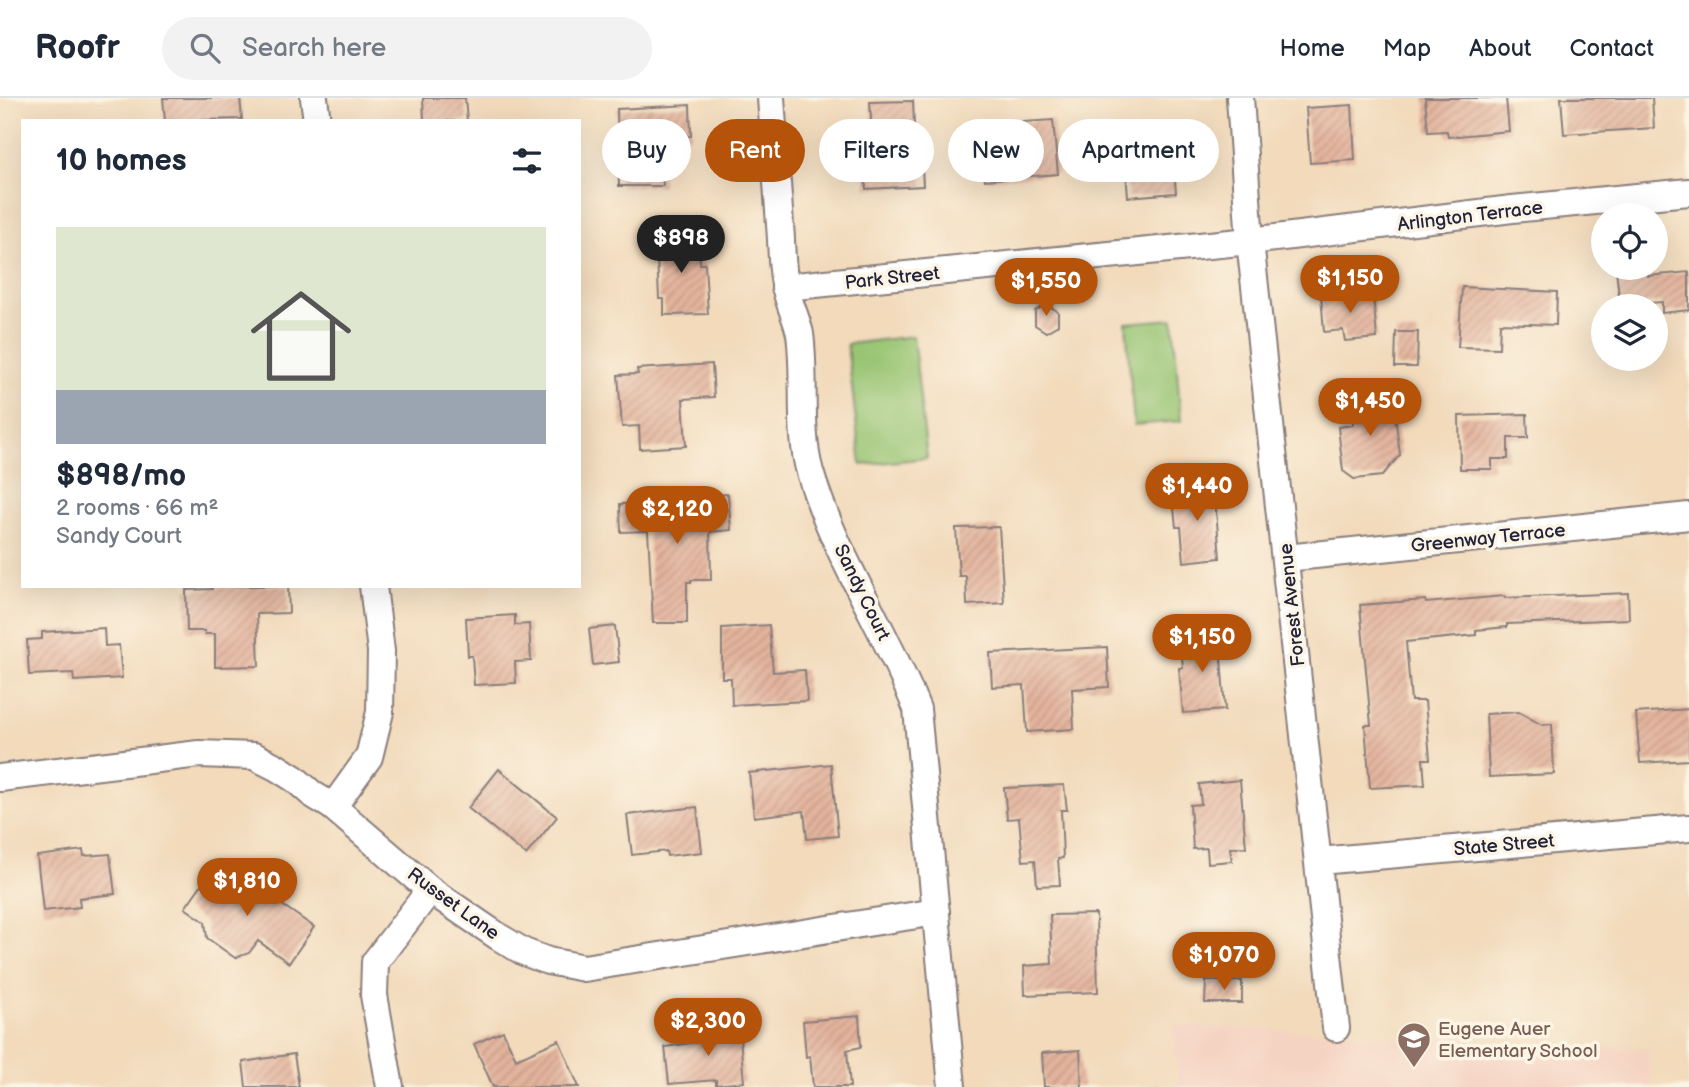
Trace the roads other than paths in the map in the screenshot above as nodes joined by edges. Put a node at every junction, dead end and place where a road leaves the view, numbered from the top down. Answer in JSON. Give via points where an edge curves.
{"nodes":[{"id":1,"x":314,"y":98,"type":"edge"},
{"id":2,"x":771,"y":98,"type":"edge"},
{"id":3,"x":1241,"y":98,"type":"edge"},
{"id":4,"x":317,"y":119,"type":"edge"},
{"id":5,"x":1689,"y":192,"type":"edge"},
{"id":6,"x":1250,"y":241,"type":"junction"},
{"id":7,"x":785,"y":287,"type":"junction"},
{"id":8,"x":1689,"y":516,"type":"edge"},
{"id":9,"x":1286,"y":558,"type":"junction"},
{"id":10,"x":373,"y":588,"type":"edge"},
{"id":11,"x":0,"y":778,"type":"edge"},
{"id":12,"x":333,"y":807,"type":"junction"},
{"id":13,"x":1689,"y":828,"type":"edge"},
{"id":14,"x":1319,"y":861,"type":"junction"},
{"id":15,"x":430,"y":890,"type":"junction"},
{"id":16,"x":936,"y":912,"type":"junction"},
{"id":17,"x":1336,"y":1028,"type":"dead end"},
{"id":18,"x":390,"y":1087,"type":"edge"},
{"id":19,"x":953,"y":1087,"type":"edge"}],
"edges":[{"from":1,"to":4,"type":"street"},
{"from":2,"to":7,"type":"street","name":"Sandy Court"},
{"from":3,"to":6,"type":"street","name":"Forest Avenue"},
{"from":5,"to":6,"type":"street","name":"Arlington Terrace"},
{"from":6,"to":7,"type":"street","name":"Park Street"},
{"from":6,"to":9,"type":"street","name":"Forest Avenue"},
{"from":7,"to":16,"type":"street","name":"Sandy Court","via":[[800,333],[804,442],[810,471],[917,709]]},
{"from":8,"to":9,"type":"street","name":"Greenway Terrace"},
{"from":9,"to":14,"type":"street","name":"Forest Avenue"},
{"from":10,"to":12,"type":"street","via":[[381,651],[380,712],[369,757]]},
{"from":11,"to":12,"type":"street","name":"Russet Lane","via":[[199,754],[254,756]]},
{"from":12,"to":15,"type":"street","name":"Russet Lane"},
{"from":13,"to":14,"type":"street","name":"State Street"},
{"from":14,"to":17,"type":"street","name":"Forest Avenue"},
{"from":15,"to":16,"type":"street","name":"Russet Lane","via":[[524,951],[584,968]]},
{"from":15,"to":18,"type":"street","via":[[375,962],[374,995]]},
{"from":16,"to":19,"type":"street","name":"Sandy Court"}]}
